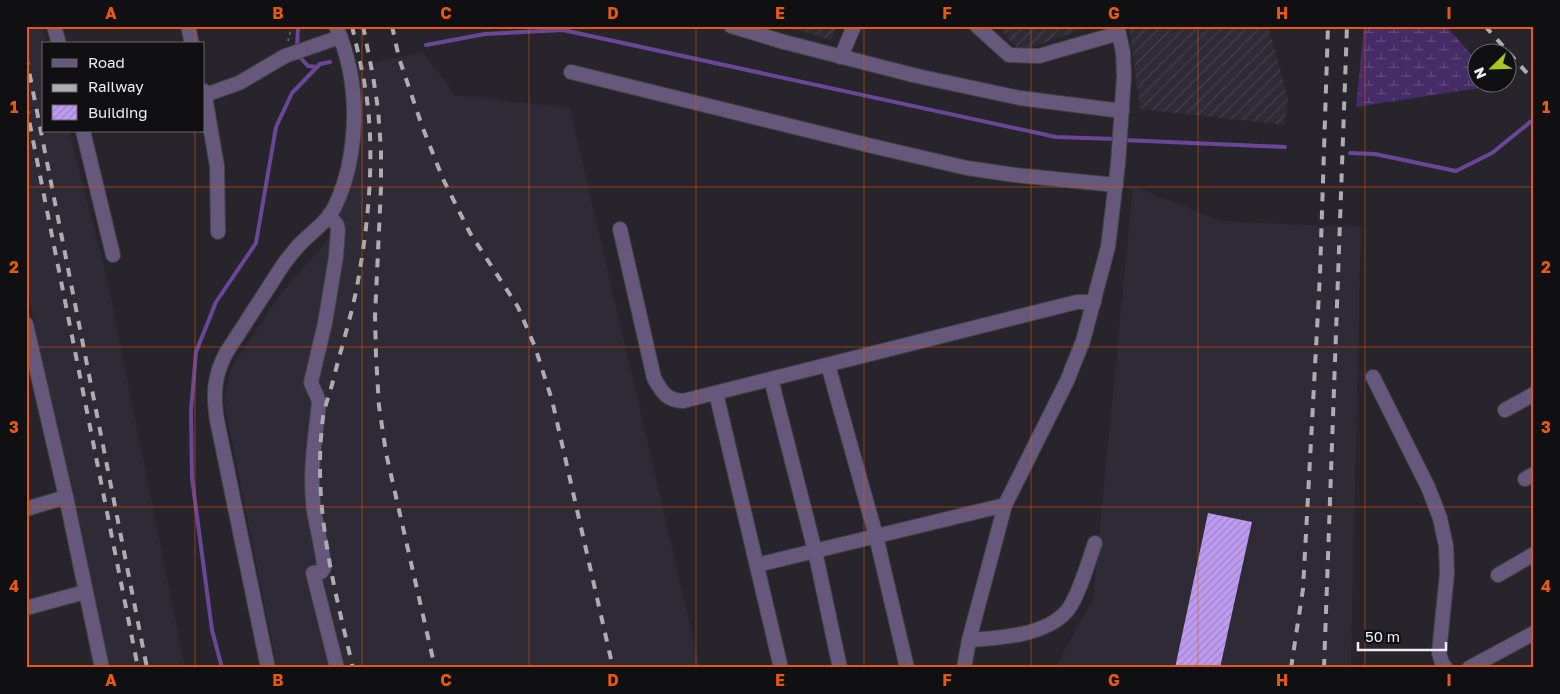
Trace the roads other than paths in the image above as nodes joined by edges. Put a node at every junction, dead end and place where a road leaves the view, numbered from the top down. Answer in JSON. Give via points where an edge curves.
{"nodes":[{"id":1,"x":54,"y":26,"type":"edge"},
{"id":2,"x":188,"y":26,"type":"edge"},
{"id":3,"x":731,"y":26,"type":"edge"},
{"id":4,"x":854,"y":26,"type":"edge"},
{"id":5,"x":977,"y":26,"type":"edge"},
{"id":6,"x":1118,"y":29,"type":"edge"},
{"id":7,"x":338,"y":32,"type":"edge"},
{"id":8,"x":58,"y":42,"type":"edge"},
{"id":9,"x":192,"y":42,"type":"edge"},
{"id":10,"x":841,"y":57,"type":"junction"},
{"id":11,"x":571,"y":72,"type":"dead end"},
{"id":12,"x":205,"y":93,"type":"edge"},
{"id":13,"x":205,"y":99,"type":"edge"},
{"id":14,"x":1121,"y":116,"type":"junction"},
{"id":15,"x":83,"y":132,"type":"edge"},
{"id":16,"x":1116,"y":185,"type":"junction"},
{"id":17,"x":329,"y":215,"type":"junction"},
{"id":18,"x":620,"y":229,"type":"dead end"},
{"id":19,"x":218,"y":232,"type":"dead end"},
{"id":20,"x":113,"y":255,"type":"dead end"},
{"id":21,"x":1094,"y":302,"type":"junction"},
{"id":22,"x":26,"y":324,"type":"edge"},
{"id":23,"x":828,"y":365,"type":"junction"},
{"id":24,"x":1373,"y":377,"type":"dead end"},
{"id":25,"x":771,"y":379,"type":"junction"},
{"id":26,"x":716,"y":393,"type":"junction"},
{"id":27,"x":1534,"y":394,"type":"edge"},
{"id":28,"x":1505,"y":410,"type":"dead end"},
{"id":29,"x":66,"y":497,"type":"junction"},
{"id":30,"x":1005,"y":505,"type":"junction"},
{"id":31,"x":26,"y":509,"type":"edge"},
{"id":32,"x":876,"y":536,"type":"junction"},
{"id":33,"x":1095,"y":543,"type":"dead end"},
{"id":34,"x":815,"y":551,"type":"junction"},
{"id":35,"x":1534,"y":554,"type":"edge"},
{"id":36,"x":757,"y":565,"type":"junction"},
{"id":37,"x":1498,"y":576,"type":"dead end"},
{"id":38,"x":85,"y":592,"type":"junction"},
{"id":39,"x":26,"y":608,"type":"edge"},
{"id":40,"x":1534,"y":633,"type":"edge"},
{"id":41,"x":969,"y":640,"type":"junction"},
{"id":42,"x":102,"y":668,"type":"edge"},
{"id":43,"x":268,"y":668,"type":"edge"},
{"id":44,"x":337,"y":668,"type":"edge"},
{"id":45,"x":781,"y":668,"type":"edge"},
{"id":46,"x":840,"y":668,"type":"edge"},
{"id":47,"x":907,"y":668,"type":"edge"},
{"id":48,"x":964,"y":668,"type":"edge"},
{"id":49,"x":1446,"y":668,"type":"edge"},
{"id":50,"x":1469,"y":668,"type":"edge"}],
"edges":[{"from":1,"to":8,"type":"street"},
{"from":2,"to":9,"type":"street"},
{"from":3,"to":10,"type":"street"},
{"from":4,"to":10,"type":"street"},
{"from":5,"to":6,"type":"street","via":[[1010,54],[1039,56]]},
{"from":6,"to":14,"type":"street","via":[[1124,68]]},
{"from":7,"to":12,"type":"street","via":[[285,56],[239,83]]},
{"from":7,"to":17,"type":"street","via":[[345,50],[355,110],[351,156],[342,190]]},
{"from":10,"to":14,"type":"street","via":[[1020,98]]},
{"from":11,"to":16,"type":"street","via":[[967,168]]},
{"from":13,"to":19,"type":"street","via":[[217,166]]},
{"from":14,"to":16,"type":"street"},
{"from":15,"to":20,"type":"street"},
{"from":16,"to":21,"type":"street","via":[[1108,247]]},
{"from":17,"to":43,"type":"street","via":[[283,265],[226,353],[216,378],[214,401],[217,420]]},
{"from":17,"to":44,"type":"street","via":[[337,224],[336,257],[311,382],[319,403],[312,467],[314,510],[324,565],[321,572],[313,573]]},
{"from":18,"to":26,"type":"street","via":[[654,378],[661,391],[671,400],[683,401]]},
{"from":21,"to":23,"type":"street","via":[[1077,302]]},
{"from":21,"to":30,"type":"street","via":[[1067,381]]},
{"from":22,"to":29,"type":"street"},
{"from":23,"to":25,"type":"street"},
{"from":23,"to":32,"type":"street"},
{"from":24,"to":49,"type":"street","via":[[1440,518],[1447,573],[1439,653]]},
{"from":25,"to":26,"type":"street"},
{"from":25,"to":34,"type":"street"},
{"from":26,"to":36,"type":"street"},
{"from":27,"to":28,"type":"street"},
{"from":29,"to":31,"type":"street"},
{"from":29,"to":38,"type":"street"},
{"from":30,"to":32,"type":"street"},
{"from":30,"to":41,"type":"street"},
{"from":32,"to":34,"type":"street"},
{"from":32,"to":47,"type":"street"},
{"from":33,"to":41,"type":"street","via":[[1076,594],[1066,611],[1040,628],[1023,634]]},
{"from":34,"to":36,"type":"street"},
{"from":34,"to":46,"type":"street"},
{"from":35,"to":37,"type":"street"},
{"from":36,"to":45,"type":"street"},
{"from":38,"to":39,"type":"street"},
{"from":38,"to":42,"type":"street"},
{"from":40,"to":50,"type":"street"},
{"from":41,"to":48,"type":"street"}]}
